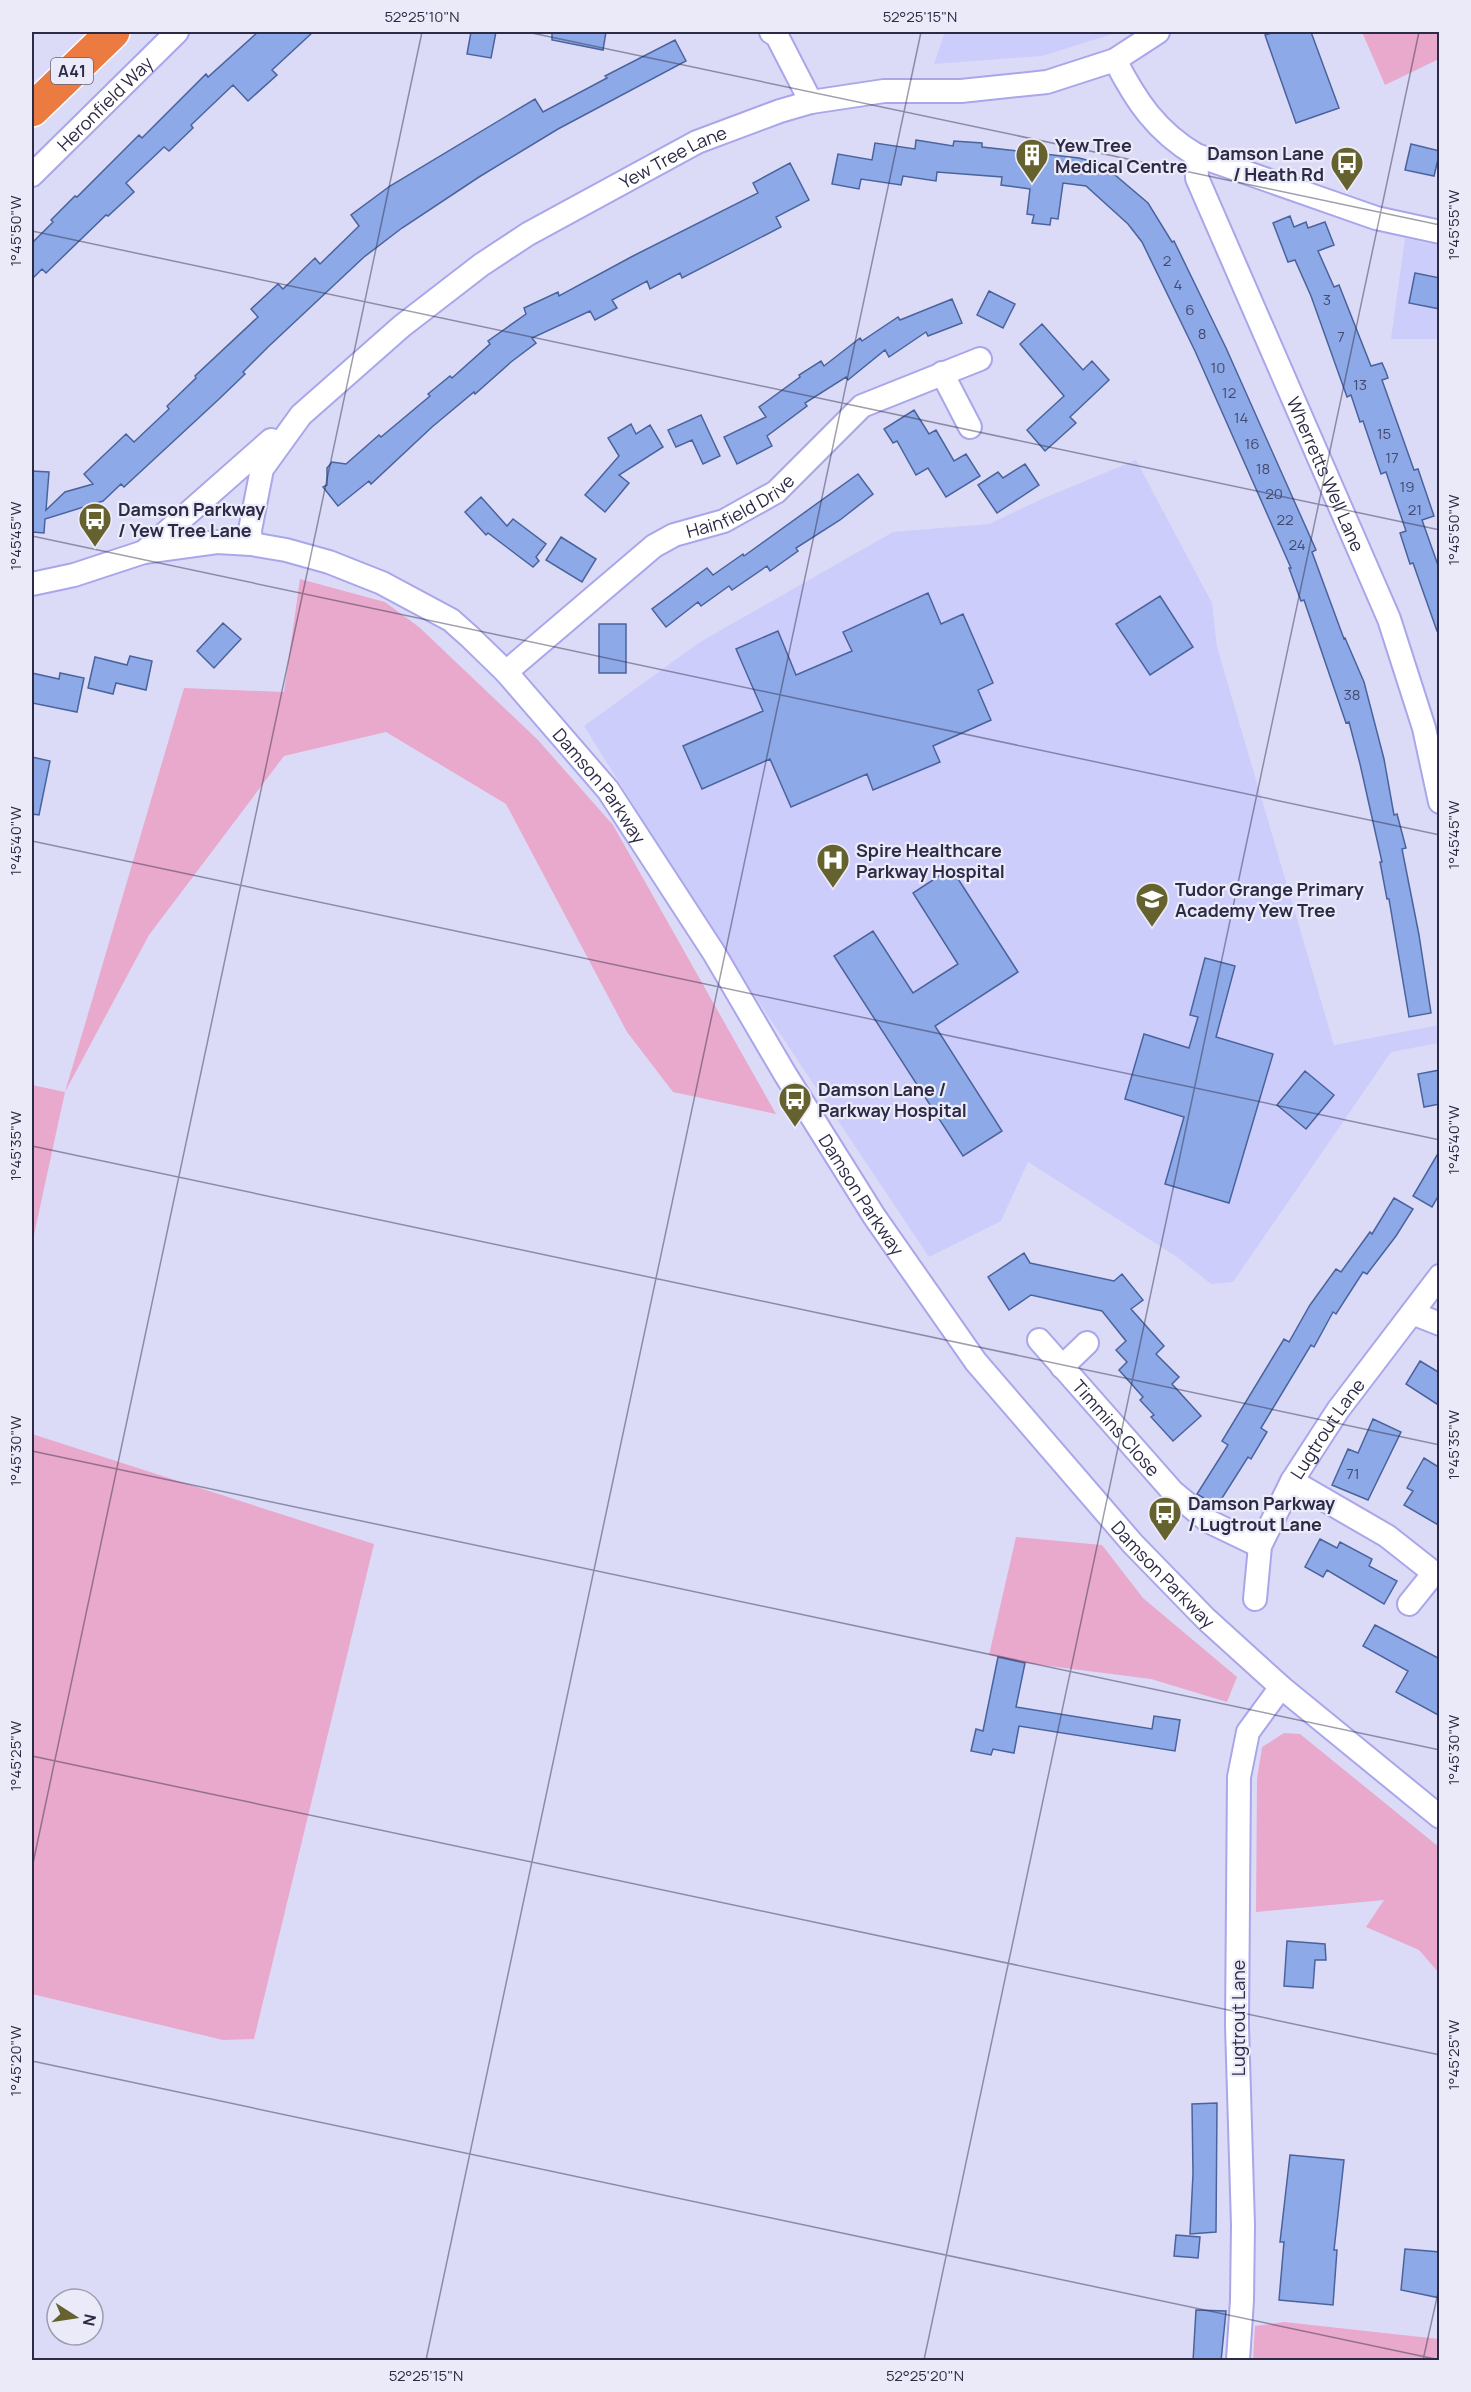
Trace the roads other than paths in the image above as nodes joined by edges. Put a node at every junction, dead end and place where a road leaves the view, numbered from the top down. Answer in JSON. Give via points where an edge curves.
{"nodes":[{"id":1,"x":112,"y":32,"type":"edge"},
{"id":2,"x":177,"y":32,"type":"edge"},
{"id":3,"x":771,"y":32,"type":"edge"},
{"id":4,"x":1158,"y":32,"type":"edge"},
{"id":5,"x":1115,"y":60,"type":"junction"},
{"id":6,"x":811,"y":102,"type":"junction"},
{"id":7,"x":32,"y":110,"type":"edge"},
{"id":8,"x":1196,"y":155,"type":"junction"},
{"id":9,"x":32,"y":175,"type":"edge"},
{"id":10,"x":1440,"y":232,"type":"edge"},
{"id":11,"x":981,"y":359,"type":"dead end"},
{"id":12,"x":942,"y":373,"type":"junction"},
{"id":13,"x":301,"y":415,"type":"junction"},
{"id":14,"x":970,"y":427,"type":"dead end"},
{"id":15,"x":251,"y":544,"type":"junction"},
{"id":16,"x":144,"y":552,"type":"junction"},
{"id":17,"x":32,"y":584,"type":"edge"},
{"id":18,"x":506,"y":672,"type":"junction"},
{"id":19,"x":1440,"y":802,"type":"edge"},
{"id":20,"x":1440,"y":1276,"type":"edge"},
{"id":21,"x":1412,"y":1313,"type":"junction"},
{"id":22,"x":1440,"y":1324,"type":"edge"},
{"id":23,"x":1039,"y":1340,"type":"dead end"},
{"id":24,"x":1087,"y":1344,"type":"dead end"},
{"id":25,"x":1062,"y":1367,"type":"junction"},
{"id":26,"x":1292,"y":1481,"type":"junction"},
{"id":27,"x":1260,"y":1546,"type":"junction"},
{"id":28,"x":1437,"y":1575,"type":"edge"},
{"id":29,"x":1255,"y":1599,"type":"dead end"},
{"id":30,"x":1409,"y":1604,"type":"dead end"},
{"id":31,"x":1281,"y":1687,"type":"junction"},
{"id":32,"x":1440,"y":1817,"type":"edge"},
{"id":33,"x":1238,"y":2361,"type":"edge"}],
"edges":[{"from":1,"to":7,"type":"highway","number":"A41"},
{"from":2,"to":9,"type":"street","name":"Heronfield Way"},
{"from":3,"to":6,"type":"street","via":[[777,36]]},
{"from":4,"to":5,"type":"street","name":"Yew Tree Lane"},
{"from":5,"to":6,"type":"street","name":"Yew Tree Lane","via":[[1047,82],[1006,88],[884,91]]},
{"from":5,"to":8,"type":"street","via":[[1130,89],[1161,130]]},
{"from":6,"to":13,"type":"street","name":"Yew Tree Lane","via":[[697,142],[528,234],[402,326]]},
{"from":8,"to":10,"type":"street","via":[[1376,218]]},
{"from":8,"to":19,"type":"street","name":"Wherretts Well Lane","via":[[1197,178],[1389,619],[1424,728]]},
{"from":11,"to":12,"type":"street","name":"Hainfield Drive"},
{"from":12,"to":14,"type":"street"},
{"from":12,"to":18,"type":"street","name":"Hainfield Drive","via":[[862,406],[776,492],[724,522],[674,535],[654,546]]},
{"from":13,"to":15,"type":"street","name":"Yew Tree Lane","via":[[262,469],[250,530]]},
{"from":13,"to":16,"type":"street","name":"Yew Tree Lane"},
{"from":15,"to":16,"type":"street","name":"Yew Tree Lane","via":[[217,542]]},
{"from":15,"to":18,"type":"street","name":"Damson Parkway","via":[[329,562],[382,583],[451,620]]},
{"from":16,"to":17,"type":"street","name":"Yew Tree Lane","via":[[85,572]]},
{"from":18,"to":31,"type":"street","name":"Damson Parkway","via":[[608,790],[714,953],[874,1216],[976,1362],[1133,1544],[1206,1619]]},
{"from":20,"to":21,"type":"street","name":"Lugtrout Lane"},
{"from":21,"to":22,"type":"street"},
{"from":21,"to":26,"type":"street","name":"Lugtrout Lane","via":[[1338,1410]]},
{"from":23,"to":25,"type":"street","name":"Timmins Close"},
{"from":24,"to":25,"type":"street"},
{"from":25,"to":27,"type":"street","name":"Timmins Close","via":[[1173,1492],[1208,1521]]},
{"from":26,"to":27,"type":"street","name":"Lugtrout Lane"},
{"from":26,"to":28,"type":"street","via":[[1387,1536]]},
{"from":27,"to":29,"type":"street","name":"Lugtrout Lane"},
{"from":28,"to":30,"type":"street"},
{"from":31,"to":32,"type":"street","name":"Damson Parkway"},
{"from":31,"to":33,"type":"street","name":"Lugtrout Lane","via":[[1248,1731],[1239,1777],[1237,2026],[1243,2236]]}]}
